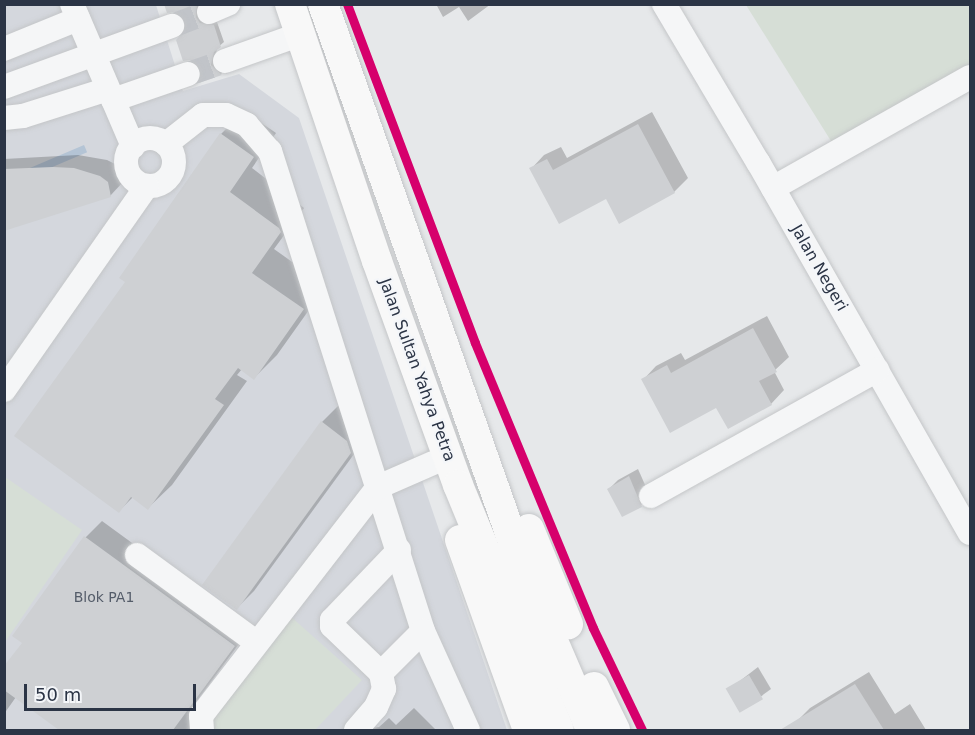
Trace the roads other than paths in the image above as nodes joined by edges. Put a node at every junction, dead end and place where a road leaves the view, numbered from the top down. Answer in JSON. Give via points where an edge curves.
{"nodes":[{"id":1,"x":290,"y":4,"type":"edge"},
{"id":2,"x":323,"y":4,"type":"edge"},
{"id":3,"x":664,"y":4,"type":"edge"},
{"id":4,"x":75,"y":12,"type":"edge"},
{"id":5,"x":172,"y":26,"type":"tunnel mouth"},
{"id":6,"x":301,"y":34,"type":"junction"},
{"id":7,"x":4,"y":49,"type":"edge"},
{"id":8,"x":94,"y":56,"type":"junction"},
{"id":9,"x":225,"y":61,"type":"tunnel mouth"},
{"id":10,"x":188,"y":74,"type":"tunnel mouth"},
{"id":11,"x":970,"y":77,"type":"edge"},
{"id":12,"x":4,"y":87,"type":"edge"},
{"id":13,"x":111,"y":94,"type":"junction"},
{"id":14,"x":4,"y":118,"type":"edge"},
{"id":15,"x":166,"y":144,"type":"junction"},
{"id":16,"x":133,"y":146,"type":"junction"},
{"id":17,"x":147,"y":186,"type":"junction"},
{"id":18,"x":773,"y":188,"type":"junction"},
{"id":19,"x":877,"y":370,"type":"junction"},
{"id":20,"x":422,"y":381,"type":"junction"},
{"id":21,"x":459,"y":384,"type":"junction"},
{"id":22,"x":4,"y":390,"type":"edge"},
{"id":23,"x":433,"y":463,"type":"junction"},
{"id":24,"x":378,"y":487,"type":"junction"},
{"id":25,"x":651,"y":496,"type":"dead end"},
{"id":26,"x":970,"y":533,"type":"edge"},
{"id":27,"x":399,"y":550,"type":"junction"},
{"id":28,"x":137,"y":555,"type":"dead end"},
{"id":29,"x":423,"y":631,"type":"junction"},
{"id":30,"x":256,"y":642,"type":"junction"},
{"id":31,"x":381,"y":673,"type":"junction"},
{"id":32,"x":202,"y":730,"type":"edge"},
{"id":33,"x":356,"y":730,"type":"edge"},
{"id":34,"x":468,"y":730,"type":"edge"},
{"id":35,"x":528,"y":730,"type":"edge"},
{"id":36,"x":559,"y":730,"type":"edge"},
{"id":37,"x":591,"y":730,"type":"edge"},
{"id":38,"x":615,"y":730,"type":"edge"}],
"edges":[{"from":1,"to":6,"type":"main road","name":"Jalan Sultan Yahya Petra"},
{"from":2,"to":21,"type":"main road","name":"Jalan Sultan Yahya Petra"},
{"from":3,"to":18,"type":"lane","name":"Jalan Negeri"},
{"from":4,"to":7,"type":"lane"},
{"from":4,"to":8,"type":"lane"},
{"from":5,"to":8,"type":"lane"},
{"from":6,"to":9,"type":"lane"},
{"from":6,"to":20,"type":"main road","name":"Jalan Sultan Yahya Petra"},
{"from":8,"to":12,"type":"lane"},
{"from":8,"to":13,"type":"lane"},
{"from":10,"to":13,"type":"lane"},
{"from":11,"to":18,"type":"lane"},
{"from":13,"to":14,"type":"lane"},
{"from":13,"to":16,"type":"lane"},
{"from":15,"to":16,"type":"lane","via":[[153,138]]},
{"from":15,"to":17,"type":"lane","via":[[174,157],[172,172],[162,183]]},
{"from":15,"to":24,"type":"lane","via":[[203,115],[226,115],[247,125],[270,152]]},
{"from":16,"to":17,"type":"lane","via":[[127,159],[130,173]]},
{"from":17,"to":22,"type":"lane"},
{"from":18,"to":19,"type":"lane","name":"Jalan Negeri"},
{"from":19,"to":25,"type":"lane"},
{"from":19,"to":26,"type":"lane","name":"Jalan Negeri"},
{"from":20,"to":23,"type":"main road"},
{"from":20,"to":36,"type":"main road","name":"Jalan Sultan Yahya Petra","via":[[458,485]]},
{"from":21,"to":37,"type":"main road","name":"Jalan Sultan Yahya Petra","via":[[526,578]]},
{"from":21,"to":38,"type":"main road","via":[[496,440],[534,542]]},
{"from":23,"to":24,"type":"lane"},
{"from":23,"to":35,"type":"main road"},
{"from":24,"to":27,"type":"lane"},
{"from":24,"to":30,"type":"lane"},
{"from":27,"to":29,"type":"lane"},
{"from":27,"to":31,"type":"lane","via":[[332,620],[335,632]]},
{"from":28,"to":30,"type":"lane"},
{"from":29,"to":31,"type":"lane"},
{"from":29,"to":34,"type":"lane"},
{"from":30,"to":32,"type":"lane","via":[[201,716]]},
{"from":31,"to":33,"type":"lane","via":[[384,689],[376,707]]}]}
